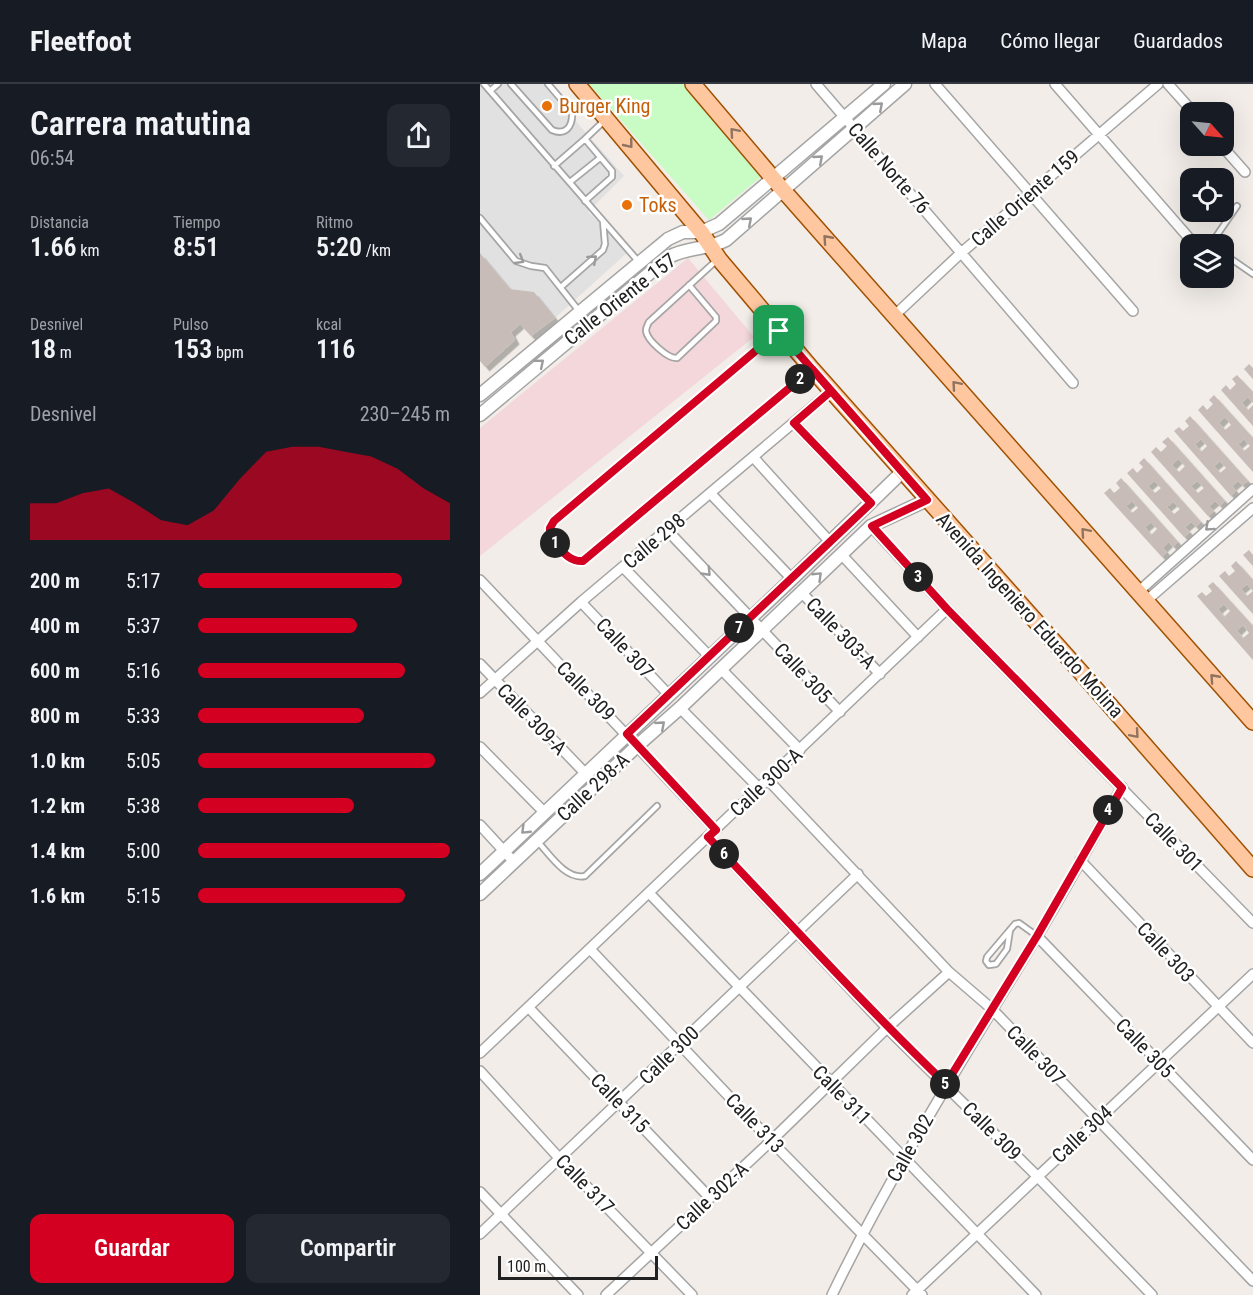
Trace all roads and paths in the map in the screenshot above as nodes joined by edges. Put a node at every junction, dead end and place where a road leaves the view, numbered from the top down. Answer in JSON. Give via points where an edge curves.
{"nodes":[{"id":1,"x":484,"y":84,"type":"edge"},
{"id":2,"x":498,"y":84,"type":"edge"},
{"id":3,"x":511,"y":84,"type":"edge"},
{"id":4,"x":548,"y":84,"type":"edge"},
{"id":5,"x":577,"y":84,"type":"edge"},
{"id":6,"x":693,"y":84,"type":"edge"},
{"id":7,"x":816,"y":84,"type":"edge"},
{"id":8,"x":884,"y":84,"type":"edge"},
{"id":9,"x":905,"y":84,"type":"edge"},
{"id":10,"x":935,"y":84,"type":"edge"},
{"id":11,"x":1055,"y":84,"type":"edge"},
{"id":12,"x":1158,"y":84,"type":"edge"},
{"id":13,"x":1168,"y":84,"type":"edge"},
{"id":14,"x":490,"y":91,"type":"junction"},
{"id":15,"x":1184,"y":102,"type":"edge"},
{"id":16,"x":606,"y":118,"type":"junction"},
{"id":17,"x":845,"y":118,"type":"junction"},
{"id":18,"x":854,"y":128,"type":"junction"},
{"id":19,"x":1098,"y":135,"type":"junction"},
{"id":20,"x":585,"y":139,"type":"junction"},
{"id":21,"x":1231,"y":156,"type":"edge"},
{"id":22,"x":600,"y":158,"type":"junction"},
{"id":23,"x":554,"y":166,"type":"junction"},
{"id":24,"x":1245,"y":172,"type":"dead end"},
{"id":25,"x":772,"y":177,"type":"junction"},
{"id":26,"x":570,"y":182,"type":"junction"},
{"id":27,"x":783,"y":190,"type":"junction"},
{"id":28,"x":1030,"y":193,"type":"junction"},
{"id":29,"x":585,"y":201,"type":"junction"},
{"id":30,"x":1237,"y":206,"type":"dead end"},
{"id":31,"x":480,"y":218,"type":"edge"},
{"id":32,"x":603,"y":220,"type":"junction"},
{"id":33,"x":701,"y":232,"type":"junction"},
{"id":34,"x":1185,"y":234,"type":"edge"},
{"id":35,"x":1218,"y":234,"type":"edge"},
{"id":36,"x":715,"y":253,"type":"junction"},
{"id":37,"x":961,"y":253,"type":"junction"},
{"id":38,"x":1234,"y":261,"type":"edge"},
{"id":39,"x":639,"y":263,"type":"junction"},
{"id":40,"x":1253,"y":274,"type":"edge"},
{"id":41,"x":689,"y":285,"type":"junction"},
{"id":42,"x":561,"y":287,"type":"junction"},
{"id":43,"x":1133,"y":311,"type":"dead end"},
{"id":44,"x":580,"y":312,"type":"junction"},
{"id":45,"x":895,"y":315,"type":"junction"},
{"id":46,"x":779,"y":331,"type":"junction"},
{"id":47,"x":812,"y":369,"type":"junction"},
{"id":48,"x":504,"y":374,"type":"junction"},
{"id":49,"x":1073,"y":383,"type":"dead end"},
{"id":50,"x":514,"y":385,"type":"junction"},
{"id":51,"x":831,"y":391,"type":"junction"},
{"id":52,"x":480,"y":395,"type":"edge"},
{"id":53,"x":480,"y":414,"type":"edge"},
{"id":54,"x":794,"y":423,"type":"junction"},
{"id":55,"x":754,"y":458,"type":"junction"},
{"id":56,"x":902,"y":472,"type":"junction"},
{"id":57,"x":1253,"y":489,"type":"edge"},
{"id":58,"x":711,"y":494,"type":"junction"},
{"id":59,"x":927,"y":500,"type":"junction"},
{"id":60,"x":871,"y":503,"type":"junction"},
{"id":61,"x":1253,"y":508,"type":"edge"},
{"id":62,"x":872,"y":526,"type":"junction"},
{"id":63,"x":667,"y":530,"type":"junction"},
{"id":64,"x":830,"y":542,"type":"junction"},
{"id":65,"x":841,"y":554,"type":"junction"},
{"id":66,"x":623,"y":567,"type":"junction"},
{"id":67,"x":792,"y":579,"type":"junction"},
{"id":68,"x":480,"y":580,"type":"edge"},
{"id":69,"x":801,"y":592,"type":"junction"},
{"id":70,"x":1142,"y":596,"type":"junction"},
{"id":71,"x":581,"y":602,"type":"junction"},
{"id":72,"x":947,"y":609,"type":"junction"},
{"id":73,"x":750,"y":617,"type":"junction"},
{"id":74,"x":761,"y":629,"type":"junction"},
{"id":75,"x":918,"y":638,"type":"junction"},
{"id":76,"x":538,"y":640,"type":"junction"},
{"id":77,"x":709,"y":656,"type":"junction"},
{"id":78,"x":480,"y":664,"type":"edge"},
{"id":79,"x":721,"y":669,"type":"junction"},
{"id":80,"x":880,"y":674,"type":"junction"},
{"id":81,"x":495,"y":680,"type":"junction"},
{"id":82,"x":480,"y":693,"type":"edge"},
{"id":83,"x":669,"y":695,"type":"junction"},
{"id":84,"x":680,"y":708,"type":"junction"},
{"id":85,"x":840,"y":712,"type":"junction"},
{"id":86,"x":1253,"y":722,"type":"edge"},
{"id":87,"x":627,"y":734,"type":"junction"},
{"id":88,"x":638,"y":745,"type":"junction"},
{"id":89,"x":480,"y":747,"type":"edge"},
{"id":90,"x":800,"y":750,"type":"junction"},
{"id":91,"x":585,"y":773,"type":"junction"},
{"id":92,"x":768,"y":780,"type":"junction"},
{"id":93,"x":759,"y":788,"type":"junction"},
{"id":94,"x":1122,"y":788,"type":"junction"},
{"id":95,"x":657,"y":806,"type":"dead end"},
{"id":96,"x":544,"y":812,"type":"junction"},
{"id":97,"x":480,"y":825,"type":"edge"},
{"id":98,"x":716,"y":830,"type":"junction"},
{"id":99,"x":708,"y":837,"type":"junction"},
{"id":100,"x":536,"y":840,"type":"junction"},
{"id":101,"x":504,"y":851,"type":"junction"},
{"id":102,"x":1080,"y":860,"type":"junction"},
{"id":103,"x":514,"y":862,"type":"junction"},
{"id":104,"x":1253,"y":869,"type":"edge"},
{"id":105,"x":480,"y":874,"type":"edge"},
{"id":106,"x":858,"y":874,"type":"junction"},
{"id":107,"x":649,"y":892,"type":"junction"},
{"id":108,"x":480,"y":894,"type":"edge"},
{"id":109,"x":1253,"y":923,"type":"edge"},
{"id":110,"x":1010,"y":930,"type":"junction"},
{"id":111,"x":798,"y":931,"type":"junction"},
{"id":112,"x":1037,"y":936,"type":"junction"},
{"id":113,"x":590,"y":949,"type":"junction"},
{"id":114,"x":949,"y":972,"type":"junction"},
{"id":115,"x":1253,"y":974,"type":"edge"},
{"id":116,"x":739,"y":988,"type":"junction"},
{"id":117,"x":529,"y":1008,"type":"junction"},
{"id":118,"x":1219,"y":1008,"type":"junction"},
{"id":119,"x":992,"y":1009,"type":"junction"},
{"id":120,"x":887,"y":1028,"type":"junction"},
{"id":121,"x":1253,"y":1043,"type":"edge"},
{"id":122,"x":680,"y":1044,"type":"junction"},
{"id":123,"x":480,"y":1053,"type":"edge"},
{"id":124,"x":1159,"y":1062,"type":"junction"},
{"id":125,"x":480,"y":1071,"type":"edge"},
{"id":126,"x":830,"y":1083,"type":"junction"},
{"id":127,"x":946,"y":1084,"type":"junction"},
{"id":128,"x":620,"y":1103,"type":"junction"},
{"id":129,"x":1098,"y":1118,"type":"junction"},
{"id":130,"x":771,"y":1141,"type":"junction"},
{"id":131,"x":560,"y":1159,"type":"junction"},
{"id":132,"x":904,"y":1159,"type":"junction"},
{"id":133,"x":1253,"y":1160,"type":"edge"},
{"id":134,"x":1037,"y":1176,"type":"junction"},
{"id":135,"x":480,"y":1192,"type":"edge"},
{"id":136,"x":710,"y":1198,"type":"junction"},
{"id":137,"x":501,"y":1214,"type":"junction"},
{"id":138,"x":862,"y":1233,"type":"junction"},
{"id":139,"x":480,"y":1234,"type":"edge"},
{"id":140,"x":977,"y":1234,"type":"junction"},
{"id":141,"x":650,"y":1252,"type":"junction"},
{"id":142,"x":1253,"y":1281,"type":"edge"},
{"id":143,"x":917,"y":1293,"type":"edge"},
{"id":144,"x":578,"y":1295,"type":"edge"},
{"id":145,"x":606,"y":1295,"type":"edge"},
{"id":146,"x":692,"y":1295,"type":"edge"},
{"id":147,"x":832,"y":1295,"type":"edge"},
{"id":148,"x":1036,"y":1295,"type":"edge"},
{"id":149,"x":1152,"y":1295,"type":"edge"}],
"edges":[{"from":1,"to":14,"type":"lane"},
{"from":2,"to":14,"type":"lane"},
{"from":3,"to":4,"type":"lane","via":[[552,130],[564,131],[571,123],[572,112]]},
{"from":5,"to":16,"type":"main road","name":"Avenida Ingeniero Eduardo Molina"},
{"from":25,"to":6,"type":"main road","one_way":true},
{"from":7,"to":17,"type":"street","name":"Calle Norte 76"},
{"from":8,"to":17,"type":"street","name":"Calle Oriente 157"},
{"from":18,"to":9,"type":"street","name":"Calle Oriente 157","one_way":true},
{"from":10,"to":28,"type":"street"},
{"from":11,"to":19,"type":"street"},
{"from":12,"to":19,"type":"street","name":"Calle Oriente 159"},
{"from":13,"to":15,"type":"street"},
{"from":14,"to":23,"type":"lane"},
{"from":16,"to":20,"type":"lane"},
{"from":16,"to":33,"type":"main road","name":"Avenida Ingeniero Eduardo Molina","one_way":true},
{"from":17,"to":18,"type":"street","name":"Calle Norte 76"},
{"from":17,"to":25,"type":"street","name":"Calle Oriente 157"},
{"from":27,"to":18,"type":"street","name":"Calle Oriente 157","one_way":true},
{"from":18,"to":37,"type":"street","name":"Calle Norte 76"},
{"from":19,"to":28,"type":"street","name":"Calle Oriente 159"},
{"from":19,"to":34,"type":"street"},
{"from":20,"to":22,"type":"lane"},
{"from":20,"to":23,"type":"lane"},
{"from":21,"to":24,"type":"street"},
{"from":22,"to":26,"type":"lane"},
{"from":22,"to":29,"type":"lane","via":[[612,171],[612,177]]},
{"from":23,"to":26,"type":"lane"},
{"from":25,"to":27,"type":"main road"},
{"from":25,"to":33,"type":"street","name":"Calle Oriente 157","via":[[719,224]]},
{"from":26,"to":29,"type":"lane"},
{"from":36,"to":27,"type":"street","name":"Calle Oriente 157","one_way":true},
{"from":45,"to":27,"type":"main road","one_way":true},
{"from":28,"to":37,"type":"street","name":"Calle Oriente 159"},
{"from":28,"to":43,"type":"street"},
{"from":29,"to":32,"type":"lane"},
{"from":30,"to":35,"type":"lane"},
{"from":31,"to":42,"type":"lane","one_way":true,"via":[[516,261],[545,268]]},
{"from":32,"to":39,"type":"lane"},
{"from":42,"to":32,"type":"lane","one_way":true,"via":[[603,250]]},
{"from":33,"to":36,"type":"main road","name":"Avenida Ingeniero Eduardo Molina"},
{"from":33,"to":39,"type":"street","name":"Calle Oriente 157","via":[[683,232],[668,239]]},
{"from":36,"to":41,"type":"lane"},
{"from":36,"to":46,"type":"main road","name":"Avenida Ingeniero Eduardo Molina"},
{"from":50,"to":36,"type":"street","name":"Calle Oriente 157","one_way":true,"via":[[669,257],[681,250]]},
{"from":37,"to":45,"type":"street","name":"Calle Oriente 159"},
{"from":37,"to":49,"type":"street","name":"Calle Norte 76"},
{"from":38,"to":40,"type":"lane"},
{"from":39,"to":44,"type":"street","name":"Calle Oriente 157"},
{"from":41,"to":41,"type":"lane","via":[[646,327],[646,333],[672,358],[677,358],[716,321]]},
{"from":42,"to":44,"type":"lane"},
{"from":44,"to":48,"type":"street","name":"Calle Oriente 157"},
{"from":70,"to":45,"type":"main road","one_way":true},
{"from":46,"to":47,"type":"main road","name":"Avenida Ingeniero Eduardo Molina"},
{"from":46,"to":47,"type":"lane","via":[[554,521],[550,538],[570,559],[583,561]]},
{"from":47,"to":51,"type":"main road","name":"Avenida Ingeniero Eduardo Molina"},
{"from":48,"to":50,"type":"street"},
{"from":48,"to":52,"type":"street","name":"Calle Oriente 157"},
{"from":50,"to":53,"type":"street","name":"Calle Oriente 157"},
{"from":51,"to":54,"type":"street","name":"Calle 298"},
{"from":51,"to":56,"type":"main road","name":"Avenida Ingeniero Eduardo Molina"},
{"from":54,"to":55,"type":"street","name":"Calle 298"},
{"from":54,"to":60,"type":"street"},
{"from":55,"to":58,"type":"street","name":"Calle 298"},
{"from":55,"to":64,"type":"street"},
{"from":56,"to":59,"type":"main road","name":"Avenida Ingeniero Eduardo Molina"},
{"from":56,"to":60,"type":"street","name":"Calle 298-A"},
{"from":57,"to":70,"type":"street","one_way":true},
{"from":58,"to":63,"type":"street","name":"Calle 298"},
{"from":58,"to":67,"type":"street","name":"Calle 303-A"},
{"from":59,"to":62,"type":"street","name":"Calle 298-A"},
{"from":59,"to":104,"type":"main road","name":"Avenida Ingeniero Eduardo Molina","one_way":true},
{"from":60,"to":64,"type":"street","name":"Calle 298-A"},
{"from":61,"to":70,"type":"street"},
{"from":62,"to":65,"type":"street","name":"Calle 298-A"},
{"from":62,"to":72,"type":"street","name":"Calle 301"},
{"from":63,"to":66,"type":"street","name":"Calle 298"},
{"from":63,"to":73,"type":"street","name":"Calle 305","one_way":true},
{"from":64,"to":67,"type":"street","name":"Calle 298-A"},
{"from":69,"to":65,"type":"street","name":"Calle 298-A","one_way":true},
{"from":65,"to":75,"type":"street"},
{"from":66,"to":71,"type":"street","name":"Calle 298"},
{"from":66,"to":77,"type":"street"},
{"from":67,"to":73,"type":"street","name":"Calle 298-A"},
{"from":68,"to":76,"type":"street","name":"Calle 309"},
{"from":69,"to":74,"type":"street","name":"Calle 298-A"},
{"from":69,"to":80,"type":"street","name":"Calle 303-A"},
{"from":86,"to":70,"type":"main road","one_way":true},
{"from":71,"to":76,"type":"street","name":"Calle 298"},
{"from":71,"to":83,"type":"street","name":"Calle 307"},
{"from":72,"to":75,"type":"street","name":"Calle 300-A"},
{"from":72,"to":94,"type":"street","name":"Calle 301"},
{"from":73,"to":74,"type":"street","name":"Calle 305"},
{"from":73,"to":77,"type":"street","name":"Calle 298-A"},
{"from":74,"to":79,"type":"street","name":"Calle 298-A"},
{"from":74,"to":85,"type":"street","name":"Calle 305"},
{"from":75,"to":80,"type":"street","name":"Calle 300-A"},
{"from":76,"to":81,"type":"street","name":"Calle 298"},
{"from":76,"to":87,"type":"street","name":"Calle 309"},
{"from":77,"to":83,"type":"street","name":"Calle 298-A"},
{"from":78,"to":81,"type":"street","name":"Calle 309-A"},
{"from":79,"to":84,"type":"street","name":"Calle 298-A"},
{"from":79,"to":90,"type":"street"},
{"from":80,"to":85,"type":"street","name":"Calle 300-A"},
{"from":81,"to":82,"type":"street","name":"Calle 298"},
{"from":81,"to":91,"type":"street","name":"Calle 309-A"},
{"from":83,"to":87,"type":"street","name":"Calle 298-A"},
{"from":88,"to":84,"type":"street","name":"Calle 298-A","one_way":true},
{"from":84,"to":93,"type":"street"},
{"from":85,"to":90,"type":"street","name":"Calle 300-A"},
{"from":87,"to":88,"type":"street","name":"Calle 309"},
{"from":87,"to":91,"type":"street","name":"Calle 298-A"},
{"from":88,"to":98,"type":"street","name":"Calle 309"},
{"from":88,"to":100,"type":"street","name":"Calle 298-A"},
{"from":89,"to":96,"type":"street"},
{"from":90,"to":92,"type":"street","name":"Calle 300-A"},
{"from":91,"to":96,"type":"street","name":"Calle 298-A"},
{"from":92,"to":93,"type":"street","name":"Calle 300-A"},
{"from":92,"to":106,"type":"street","name":"Calle 307"},
{"from":93,"to":98,"type":"street","name":"Calle 300-A"},
{"from":94,"to":102,"type":"street","name":"Calle 302"},
{"from":94,"to":109,"type":"street","name":"Calle 301"},
{"from":95,"to":100,"type":"lane","via":[[585,876],[578,878],[570,875]]},
{"from":96,"to":101,"type":"street","name":"Calle 298-A","one_way":true},
{"from":97,"to":101,"type":"street"},
{"from":98,"to":99,"type":"street","name":"Calle 300-A"},
{"from":99,"to":107,"type":"street","name":"Calle 300-A"},
{"from":99,"to":111,"type":"street","name":"Calle 309"},
{"from":100,"to":103,"type":"street","name":"Calle 298-A"},
{"from":101,"to":103,"type":"street"},
{"from":101,"to":105,"type":"street","name":"Calle 298-A"},
{"from":102,"to":112,"type":"street","name":"Calle 302"},
{"from":102,"to":118,"type":"street","name":"Calle 303"},
{"from":103,"to":108,"type":"street","name":"Calle 298-A"},
{"from":106,"to":111,"type":"street","name":"Calle 300"},
{"from":106,"to":114,"type":"street","name":"Calle 307"},
{"from":107,"to":113,"type":"street","name":"Calle 300-A"},
{"from":107,"to":116,"type":"street","name":"Calle 311"},
{"from":110,"to":110,"type":"lane","via":[[987,957],[989,965],[996,964],[1007,949]]},
{"from":110,"to":112,"type":"lane","via":[[1017,923]]},
{"from":111,"to":116,"type":"street","name":"Calle 300"},
{"from":111,"to":120,"type":"street","name":"Calle 309"},
{"from":112,"to":119,"type":"street","name":"Calle 302"},
{"from":112,"to":124,"type":"street","name":"Calle 305"},
{"from":113,"to":117,"type":"street","name":"Calle 300-A"},
{"from":113,"to":122,"type":"street","name":"Calle 313"},
{"from":114,"to":119,"type":"street","name":"Calle 307"},
{"from":114,"to":120,"type":"street","name":"Calle 302-A"},
{"from":115,"to":118,"type":"street","name":"Calle 304"},
{"from":116,"to":122,"type":"street","name":"Calle 300"},
{"from":116,"to":126,"type":"street","name":"Calle 311"},
{"from":117,"to":123,"type":"street","name":"Calle 300-A"},
{"from":117,"to":128,"type":"street","name":"Calle 315"},
{"from":118,"to":121,"type":"street","name":"Calle 303"},
{"from":118,"to":124,"type":"street","name":"Calle 304"},
{"from":119,"to":127,"type":"street","name":"Calle 302"},
{"from":119,"to":129,"type":"street","name":"Calle 307"},
{"from":120,"to":126,"type":"street","name":"Calle 302-A"},
{"from":120,"to":127,"type":"street","name":"Calle 309"},
{"from":122,"to":128,"type":"street","name":"Calle 300"},
{"from":122,"to":130,"type":"street","name":"Calle 313"},
{"from":124,"to":129,"type":"street","name":"Calle 304"},
{"from":124,"to":133,"type":"street","name":"Calle 305"},
{"from":125,"to":131,"type":"street","name":"Calle 317"},
{"from":126,"to":130,"type":"street","name":"Calle 302-A"},
{"from":126,"to":132,"type":"street","name":"Calle 311"},
{"from":127,"to":132,"type":"street","name":"Calle 302"},
{"from":127,"to":134,"type":"street","name":"Calle 309"},
{"from":128,"to":131,"type":"street","name":"Calle 300"},
{"from":128,"to":136,"type":"street","name":"Calle 315"},
{"from":129,"to":134,"type":"street","name":"Calle 304"},
{"from":129,"to":142,"type":"street","name":"Calle 307"},
{"from":130,"to":136,"type":"street","name":"Calle 302-A"},
{"from":130,"to":138,"type":"street","name":"Calle 313"},
{"from":131,"to":137,"type":"street","name":"Calle 300"},
{"from":131,"to":141,"type":"street","name":"Calle 317"},
{"from":132,"to":138,"type":"street","name":"Calle 302"},
{"from":132,"to":140,"type":"street","name":"Calle 311"},
{"from":134,"to":140,"type":"street","name":"Calle 304"},
{"from":134,"to":149,"type":"street","name":"Calle 309"},
{"from":135,"to":137,"type":"street"},
{"from":136,"to":141,"type":"street","name":"Calle 302-A"},
{"from":137,"to":139,"type":"street","name":"Calle 300"},
{"from":137,"to":144,"type":"street"},
{"from":138,"to":143,"type":"street","name":"Calle 313"},
{"from":138,"to":147,"type":"street","name":"Calle 302"},
{"from":140,"to":143,"type":"street","name":"Calle 304"},
{"from":140,"to":148,"type":"street","name":"Calle 311"},
{"from":141,"to":145,"type":"street","name":"Calle 302-A"},
{"from":141,"to":146,"type":"street","name":"Calle 317"}]}
